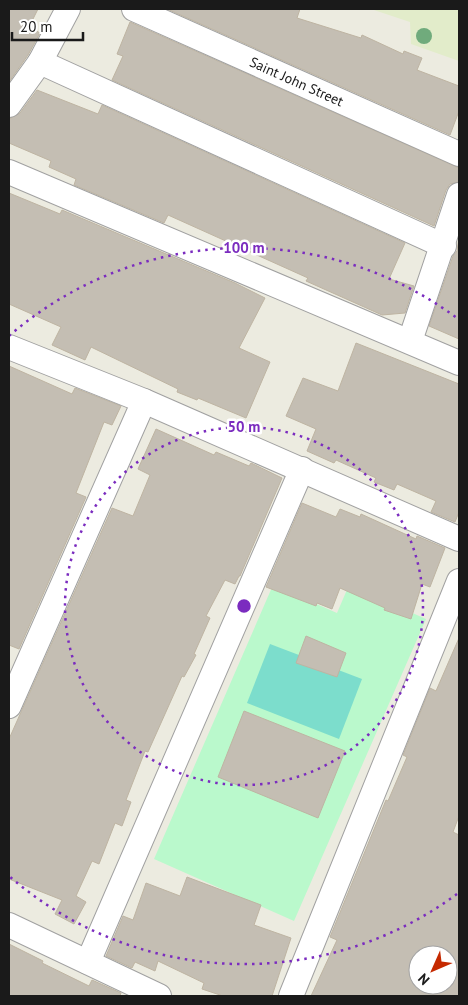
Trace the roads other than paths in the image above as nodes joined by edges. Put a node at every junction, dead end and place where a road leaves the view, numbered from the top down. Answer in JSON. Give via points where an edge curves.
{"nodes":[{"id":1,"x":68,"y":9,"type":"edge"},
{"id":2,"x":134,"y":9,"type":"edge"},
{"id":3,"x":40,"y":62,"type":"junction"},
{"id":4,"x":9,"y":105,"type":"edge"},
{"id":5,"x":459,"y":154,"type":"edge"},
{"id":6,"x":9,"y":172,"type":"edge"},
{"id":7,"x":459,"y":195,"type":"edge"},
{"id":8,"x":444,"y":246,"type":"junction"},
{"id":9,"x":410,"y":341,"type":"junction"},
{"id":10,"x":9,"y":347,"type":"edge"},
{"id":11,"x":459,"y":362,"type":"edge"},
{"id":12,"x":144,"y":401,"type":"junction"},
{"id":13,"x":302,"y":469,"type":"junction"},
{"id":14,"x":459,"y":539,"type":"edge"},
{"id":15,"x":459,"y":581,"type":"edge"},
{"id":16,"x":9,"y":706,"type":"edge"},
{"id":17,"x":9,"y":925,"type":"edge"},
{"id":18,"x":88,"y":962,"type":"junction"},
{"id":19,"x":159,"y":996,"type":"edge"},
{"id":20,"x":291,"y":996,"type":"edge"}],
"edges":[{"from":1,"to":3,"type":"street"},
{"from":2,"to":5,"type":"street","name":"Saint John Street"},
{"from":3,"to":4,"type":"street"},
{"from":3,"to":8,"type":"street"},
{"from":6,"to":9,"type":"street"},
{"from":7,"to":8,"type":"street"},
{"from":8,"to":9,"type":"street"},
{"from":9,"to":11,"type":"street"},
{"from":10,"to":12,"type":"street"},
{"from":12,"to":13,"type":"street"},
{"from":12,"to":16,"type":"street"},
{"from":13,"to":14,"type":"street"},
{"from":13,"to":18,"type":"street"},
{"from":15,"to":20,"type":"street"},
{"from":17,"to":18,"type":"street"},
{"from":18,"to":19,"type":"street"}]}
